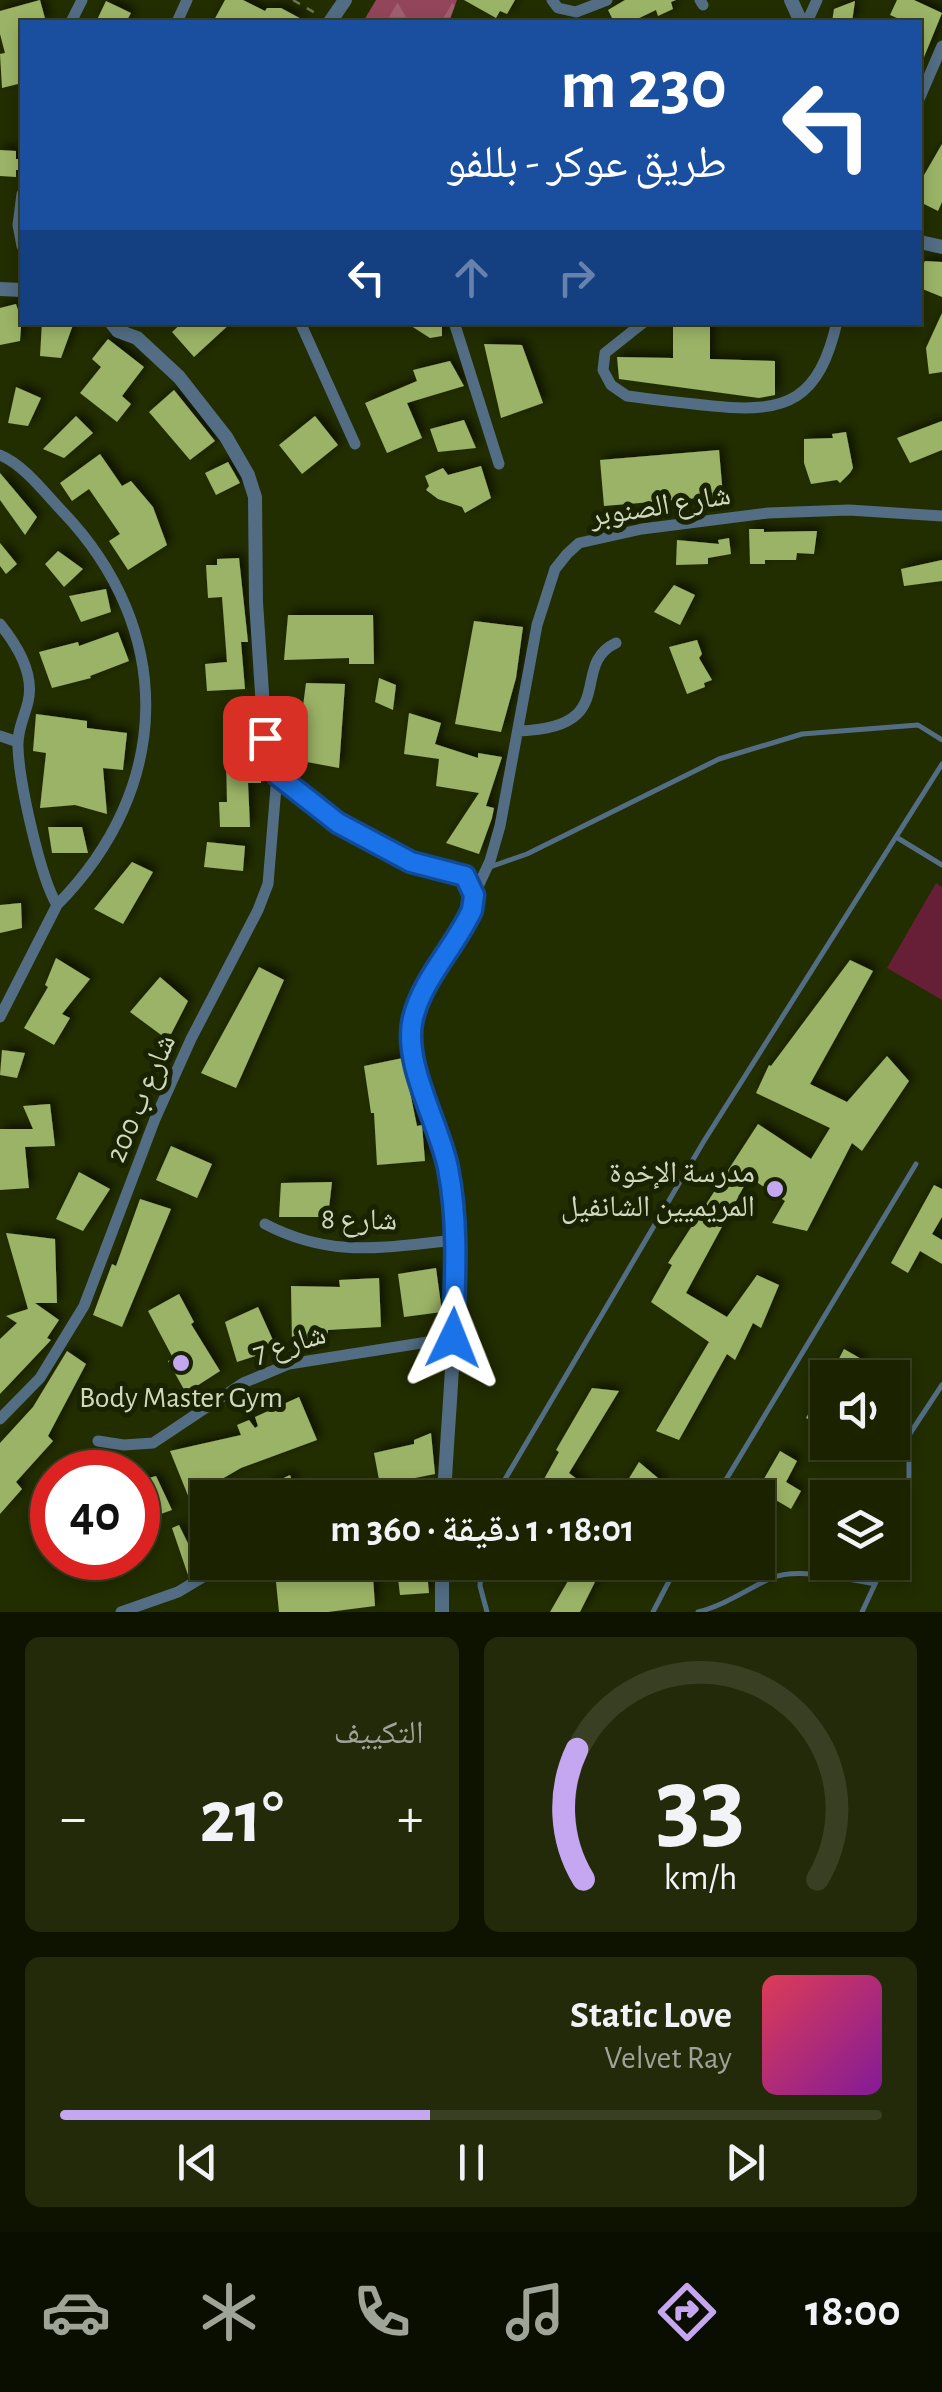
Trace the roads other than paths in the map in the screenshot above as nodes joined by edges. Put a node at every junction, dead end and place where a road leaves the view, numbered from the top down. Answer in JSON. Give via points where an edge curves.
{"nodes":[{"id":1,"x":552,"y":0,"type":"edge"},
{"id":2,"x":607,"y":0,"type":"edge"},
{"id":3,"x":942,"y":46,"type":"edge"},
{"id":4,"x":922,"y":92,"type":"edge"},
{"id":5,"x":20,"y":210,"type":"edge"},
{"id":6,"x":20,"y":236,"type":"edge"},
{"id":7,"x":113,"y":325,"type":"edge"},
{"id":8,"x":304,"y":325,"type":"edge"},
{"id":9,"x":455,"y":325,"type":"edge"},
{"id":10,"x":640,"y":325,"type":"edge"},
{"id":11,"x":837,"y":325,"type":"edge"},
{"id":12,"x":135,"y":330,"type":"edge"},
{"id":13,"x":355,"y":444,"type":"dead end"},
{"id":14,"x":0,"y":455,"type":"edge"},
{"id":15,"x":499,"y":464,"type":"dead end"},
{"id":16,"x":942,"y":516,"type":"edge"},
{"id":17,"x":0,"y":624,"type":"edge"},
{"id":18,"x":616,"y":642,"type":"dead end"},
{"id":19,"x":519,"y":731,"type":"junction"},
{"id":20,"x":0,"y":736,"type":"edge"},
{"id":21,"x":942,"y":740,"type":"edge"},
{"id":22,"x":18,"y":742,"type":"junction"},
{"id":23,"x":942,"y":764,"type":"edge"},
{"id":24,"x":277,"y":775,"type":"junction"},
{"id":25,"x":896,"y":836,"type":"junction"},
{"id":26,"x":942,"y":865,"type":"edge"},
{"id":27,"x":487,"y":868,"type":"junction"},
{"id":28,"x":474,"y":895,"type":"junction"},
{"id":29,"x":57,"y":905,"type":"junction"},
{"id":30,"x":0,"y":1017,"type":"edge"},
{"id":31,"x":916,"y":1164,"type":"dead end"},
{"id":32,"x":265,"y":1224,"type":"dead end"},
{"id":33,"x":456,"y":1240,"type":"junction"},
{"id":34,"x":453,"y":1338,"type":"junction"},
{"id":35,"x":942,"y":1385,"type":"edge"},
{"id":36,"x":0,"y":1419,"type":"edge"},
{"id":37,"x":98,"y":1441,"type":"dead end"},
{"id":38,"x":445,"y":1480,"type":"edge"},
{"id":39,"x":505,"y":1480,"type":"edge"},
{"id":40,"x":726,"y":1480,"type":"edge"},
{"id":41,"x":909,"y":1480,"type":"edge"},
{"id":42,"x":198,"y":1580,"type":"edge"},
{"id":43,"x":442,"y":1580,"type":"edge"},
{"id":44,"x":480,"y":1580,"type":"edge"},
{"id":45,"x":670,"y":1580,"type":"edge"},
{"id":46,"x":877,"y":1580,"type":"edge"},
{"id":47,"x":875,"y":1584,"type":"junction"},
{"id":48,"x":121,"y":1612,"type":"edge"},
{"id":49,"x":442,"y":1612,"type":"edge"},
{"id":50,"x":487,"y":1612,"type":"edge"},
{"id":51,"x":653,"y":1612,"type":"edge"},
{"id":52,"x":698,"y":1612,"type":"edge"},
{"id":53,"x":862,"y":1612,"type":"edge"}],
"edges":[{"from":1,"to":2,"type":"street","via":[[576,12]]},
{"from":3,"to":4,"type":"street"},
{"from":5,"to":6,"type":"street"},
{"from":7,"to":12,"type":"street"},
{"from":8,"to":13,"type":"street"},
{"from":9,"to":15,"type":"street"},
{"from":10,"to":11,"type":"street","via":[[606,353],[604,370],[618,392],[746,410],[798,396],[828,359]]},
{"from":12,"to":24,"type":"street","via":[[204,406],[248,475],[255,497],[265,738]]},
{"from":14,"to":29,"type":"street","via":[[93,548],[134,626],[143,666],[136,784],[100,856]]},
{"from":16,"to":19,"type":"street","name":"شارع الصنوبر","via":[[768,513],[580,544],[555,569],[547,590]]},
{"from":17,"to":22,"type":"street","via":[[29,680]]},
{"from":18,"to":19,"type":"street","via":[[598,657],[585,704],[573,718],[548,730]]},
{"from":19,"to":27,"type":"street","name":"شارع الصنوبر"},
{"from":20,"to":22,"type":"street"},
{"from":21,"to":27,"type":"lane","via":[[918,725],[802,734],[719,759]]},
{"from":22,"to":29,"type":"street","via":[[44,879]]},
{"from":23,"to":25,"type":"lane"},
{"from":24,"to":28,"type":"street","via":[[387,851],[465,876]]},
{"from":24,"to":36,"type":"street","name":"شارع ب 200","via":[[268,884],[258,910],[155,1119],[84,1306],[40,1378]]},
{"from":25,"to":26,"type":"lane"},
{"from":25,"to":39,"type":"lane","via":[[704,1140]]},
{"from":27,"to":28,"type":"street","name":"شارع الصنوبر"},
{"from":28,"to":33,"type":"street","via":[[464,928],[424,989],[411,1034],[448,1168]]},
{"from":29,"to":30,"type":"street"},
{"from":31,"to":40,"type":"lane"},
{"from":32,"to":33,"type":"street","name":"شارع 8","via":[[296,1240],[342,1249]]},
{"from":33,"to":34,"type":"street"},
{"from":34,"to":37,"type":"street","name":"شارع 7","via":[[289,1364],[243,1383],[153,1443]]},
{"from":34,"to":38,"type":"street"},
{"from":35,"to":41,"type":"lane","via":[[909,1435]]},
{"from":42,"to":48,"type":"street"},
{"from":43,"to":49,"type":"street"},
{"from":44,"to":50,"type":"lane"},
{"from":45,"to":51,"type":"lane"},
{"from":46,"to":47,"type":"lane"},
{"from":47,"to":52,"type":"lane","via":[[829,1575],[776,1576]]},
{"from":47,"to":53,"type":"lane"}]}
